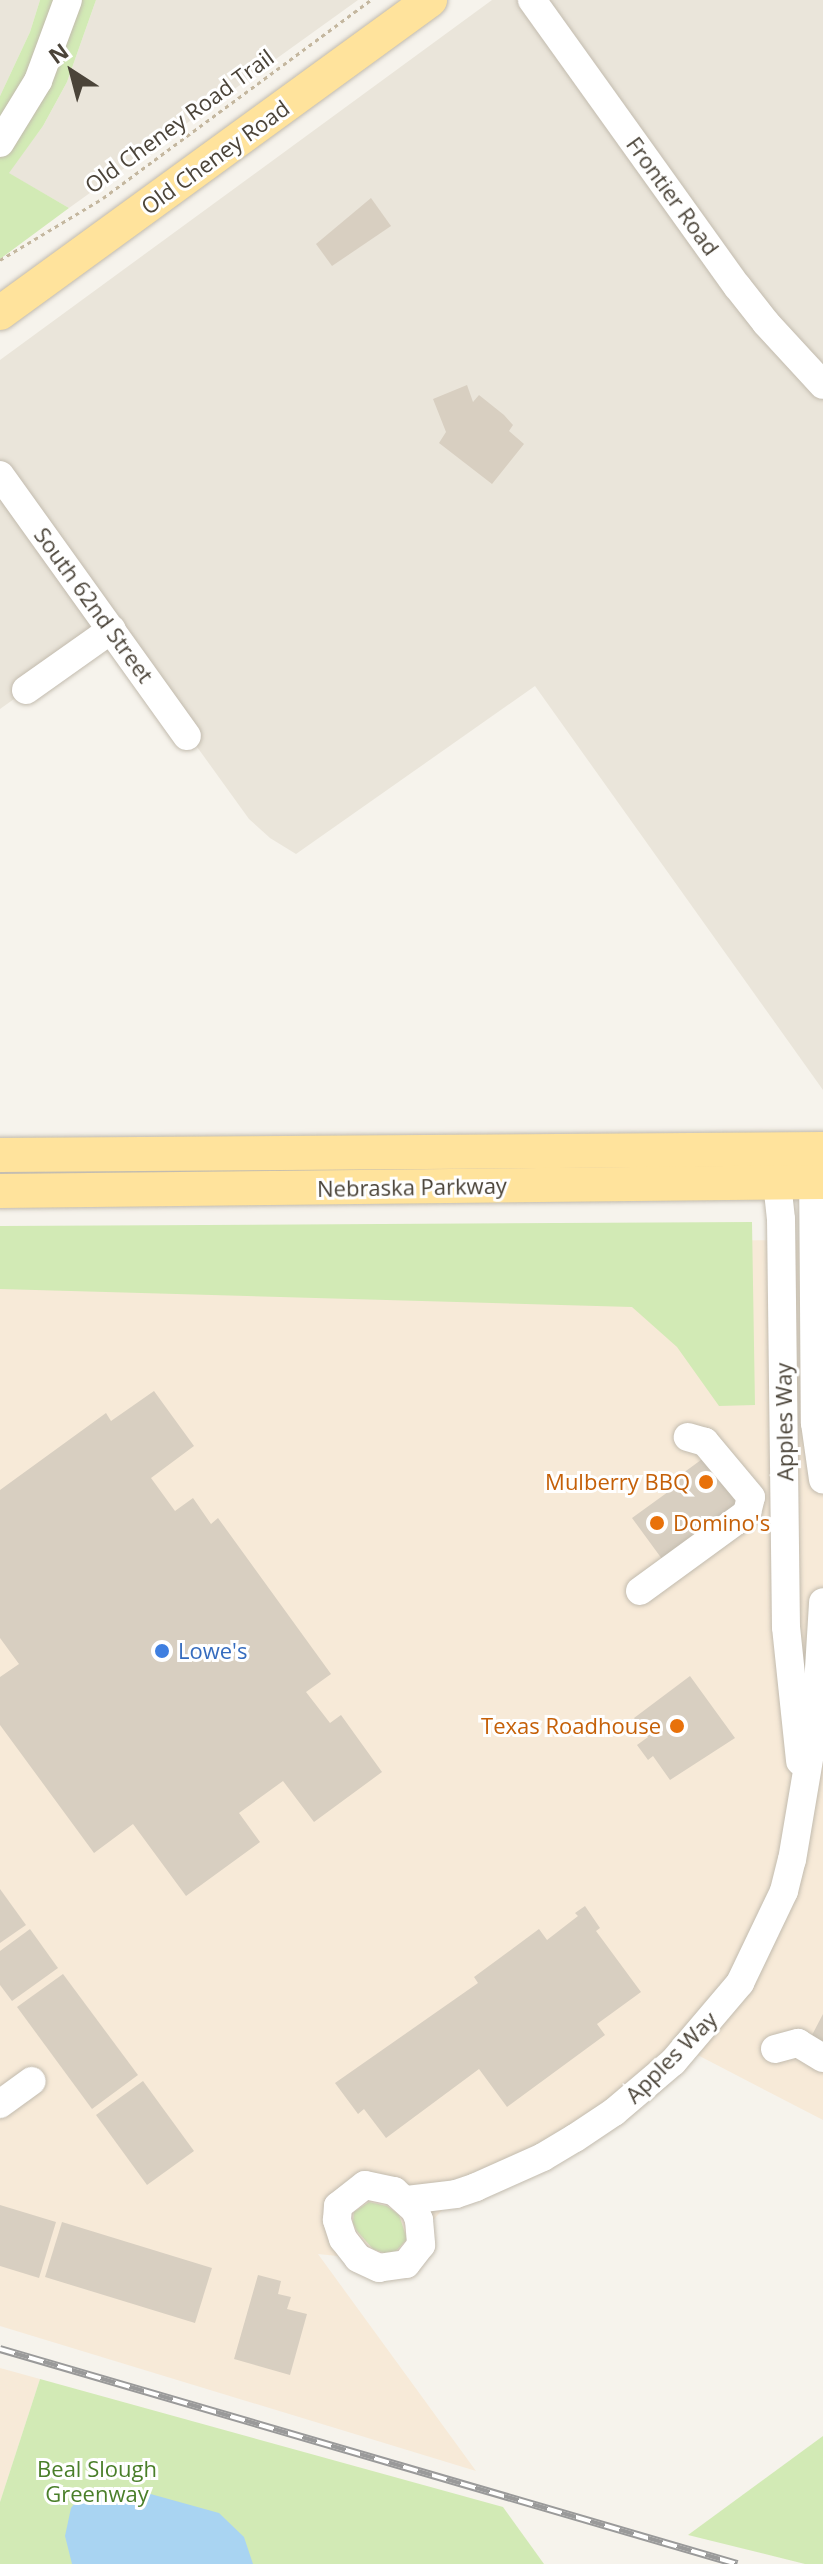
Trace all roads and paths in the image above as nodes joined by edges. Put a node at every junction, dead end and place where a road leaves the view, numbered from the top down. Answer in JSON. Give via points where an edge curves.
{"nodes":[{"id":1,"x":68,"y":0,"type":"edge"},
{"id":2,"x":371,"y":0,"type":"edge"},
{"id":3,"x":430,"y":0,"type":"edge"},
{"id":4,"x":532,"y":0,"type":"edge"},
{"id":5,"x":0,"y":143,"type":"edge"},
{"id":6,"x":0,"y":260,"type":"edge"},
{"id":7,"x":0,"y":313,"type":"edge"},
{"id":8,"x":823,"y":385,"type":"edge"},
{"id":9,"x":0,"y":475,"type":"edge"},
{"id":10,"x":112,"y":629,"type":"junction"},
{"id":11,"x":26,"y":690,"type":"dead end"},
{"id":12,"x":187,"y":736,"type":"dead end"},
{"id":13,"x":0,"y":1155,"type":"edge"},
{"id":14,"x":775,"y":1166,"type":"junction"},
{"id":15,"x":818,"y":1166,"type":"edge"},
{"id":16,"x":0,"y":1191,"type":"edge"},
{"id":17,"x":688,"y":1437,"type":"dead end"},
{"id":18,"x":823,"y":1479,"type":"edge"},
{"id":19,"x":640,"y":1591,"type":"dead end"},
{"id":20,"x":822,"y":1617,"type":"edge"},
{"id":21,"x":786,"y":1627,"type":"junction"},
{"id":22,"x":804,"y":1790,"type":"junction"},
{"id":23,"x":775,"y":2049,"type":"dead end"},
{"id":24,"x":823,"y":2058,"type":"edge"},
{"id":25,"x":32,"y":2081,"type":"dead end"},
{"id":26,"x":0,"y":2104,"type":"edge"},
{"id":27,"x":456,"y":2194,"type":"junction"},
{"id":28,"x":407,"y":2200,"type":"junction"},
{"id":29,"x":422,"y":2233,"type":"junction"}],
"edges":[{"from":1,"to":5,"type":"street","via":[[38,81]]},
{"from":2,"to":6,"type":"path","name":"Old Cheney Road Trail","via":[[103,198]]},
{"from":3,"to":7,"type":"main road","name":"Old Cheney Road"},
{"from":4,"to":8,"type":"street","name":"Frontier Road","via":[[737,286]]},
{"from":9,"to":10,"type":"street","name":"South 62nd Street"},
{"from":10,"to":11,"type":"street"},
{"from":10,"to":12,"type":"street","name":"South 62nd Street"},
{"from":13,"to":14,"type":"main road","name":"Nebraska Parkway"},
{"from":14,"to":15,"type":"main road","name":"Nebraska Parkway"},
{"from":14,"to":16,"type":"main road","name":"Nebraska Parkway"},
{"from":14,"to":21,"type":"street","name":"Apples Way","via":[[781,1235]]},
{"from":15,"to":18,"type":"street","name":"Apples Way","via":[[815,1423]]},
{"from":17,"to":19,"type":"street","via":[[705,1442],[751,1497],[747,1513]]},
{"from":20,"to":21,"type":"street"},
{"from":20,"to":22,"type":"street","name":"Apples Way","via":[[816,1718]]},
{"from":21,"to":22,"type":"street","name":"Apples Way"},
{"from":22,"to":27,"type":"street","name":"Apples Way","via":[[784,1891],[740,1983],[709,2024],[614,2112],[543,2157]]},
{"from":23,"to":24,"type":"street","via":[[798,2043]]},
{"from":25,"to":26,"type":"street"},
{"from":27,"to":28,"type":"street","name":"Apples Way"},
{"from":27,"to":29,"type":"street","name":"Apples Way"},
{"from":28,"to":29,"type":"street"},
{"from":28,"to":29,"type":"street","via":[[379,2185],[352,2192],[338,2206],[343,2239],[358,2258],[388,2269],[414,2256]]}]}
